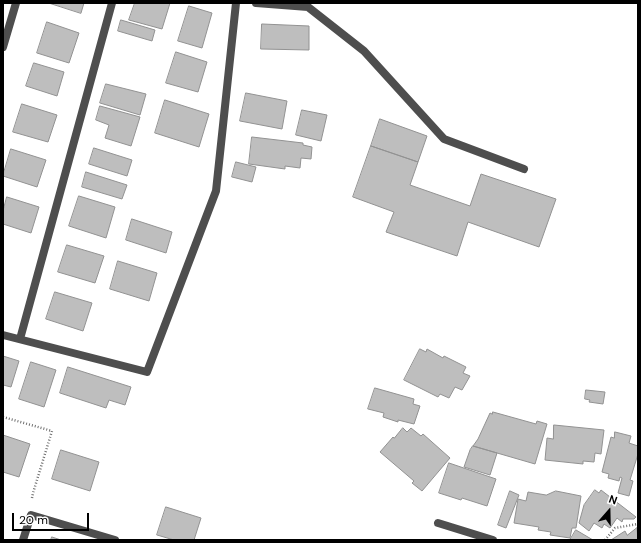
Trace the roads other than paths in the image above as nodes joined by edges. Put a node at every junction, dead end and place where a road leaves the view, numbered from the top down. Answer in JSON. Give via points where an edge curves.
{"nodes":[{"id":1,"x":16,"y":3,"type":"edge"},
{"id":2,"x":112,"y":3,"type":"edge"},
{"id":3,"x":236,"y":3,"type":"edge"},
{"id":4,"x":256,"y":3,"type":"edge"},
{"id":5,"x":3,"y":47,"type":"edge"},
{"id":6,"x":524,"y":169,"type":"dead end"},
{"id":7,"x":3,"y":335,"type":"edge"},
{"id":8,"x":20,"y":339,"type":"junction"},
{"id":9,"x":438,"y":523,"type":"dead end"},
{"id":10,"x":23,"y":540,"type":"edge"},
{"id":11,"x":115,"y":540,"type":"edge"},
{"id":12,"x":493,"y":540,"type":"edge"}],
"edges":[{"from":1,"to":5,"type":"street"},
{"from":2,"to":8,"type":"street"},
{"from":3,"to":8,"type":"street","via":[[216,191],[147,372]]},
{"from":4,"to":6,"type":"street","via":[[308,8],[364,51],[444,138]]},
{"from":7,"to":8,"type":"street"},
{"from":9,"to":12,"type":"street"},
{"from":10,"to":11,"type":"street","via":[[31,515]]}]}
